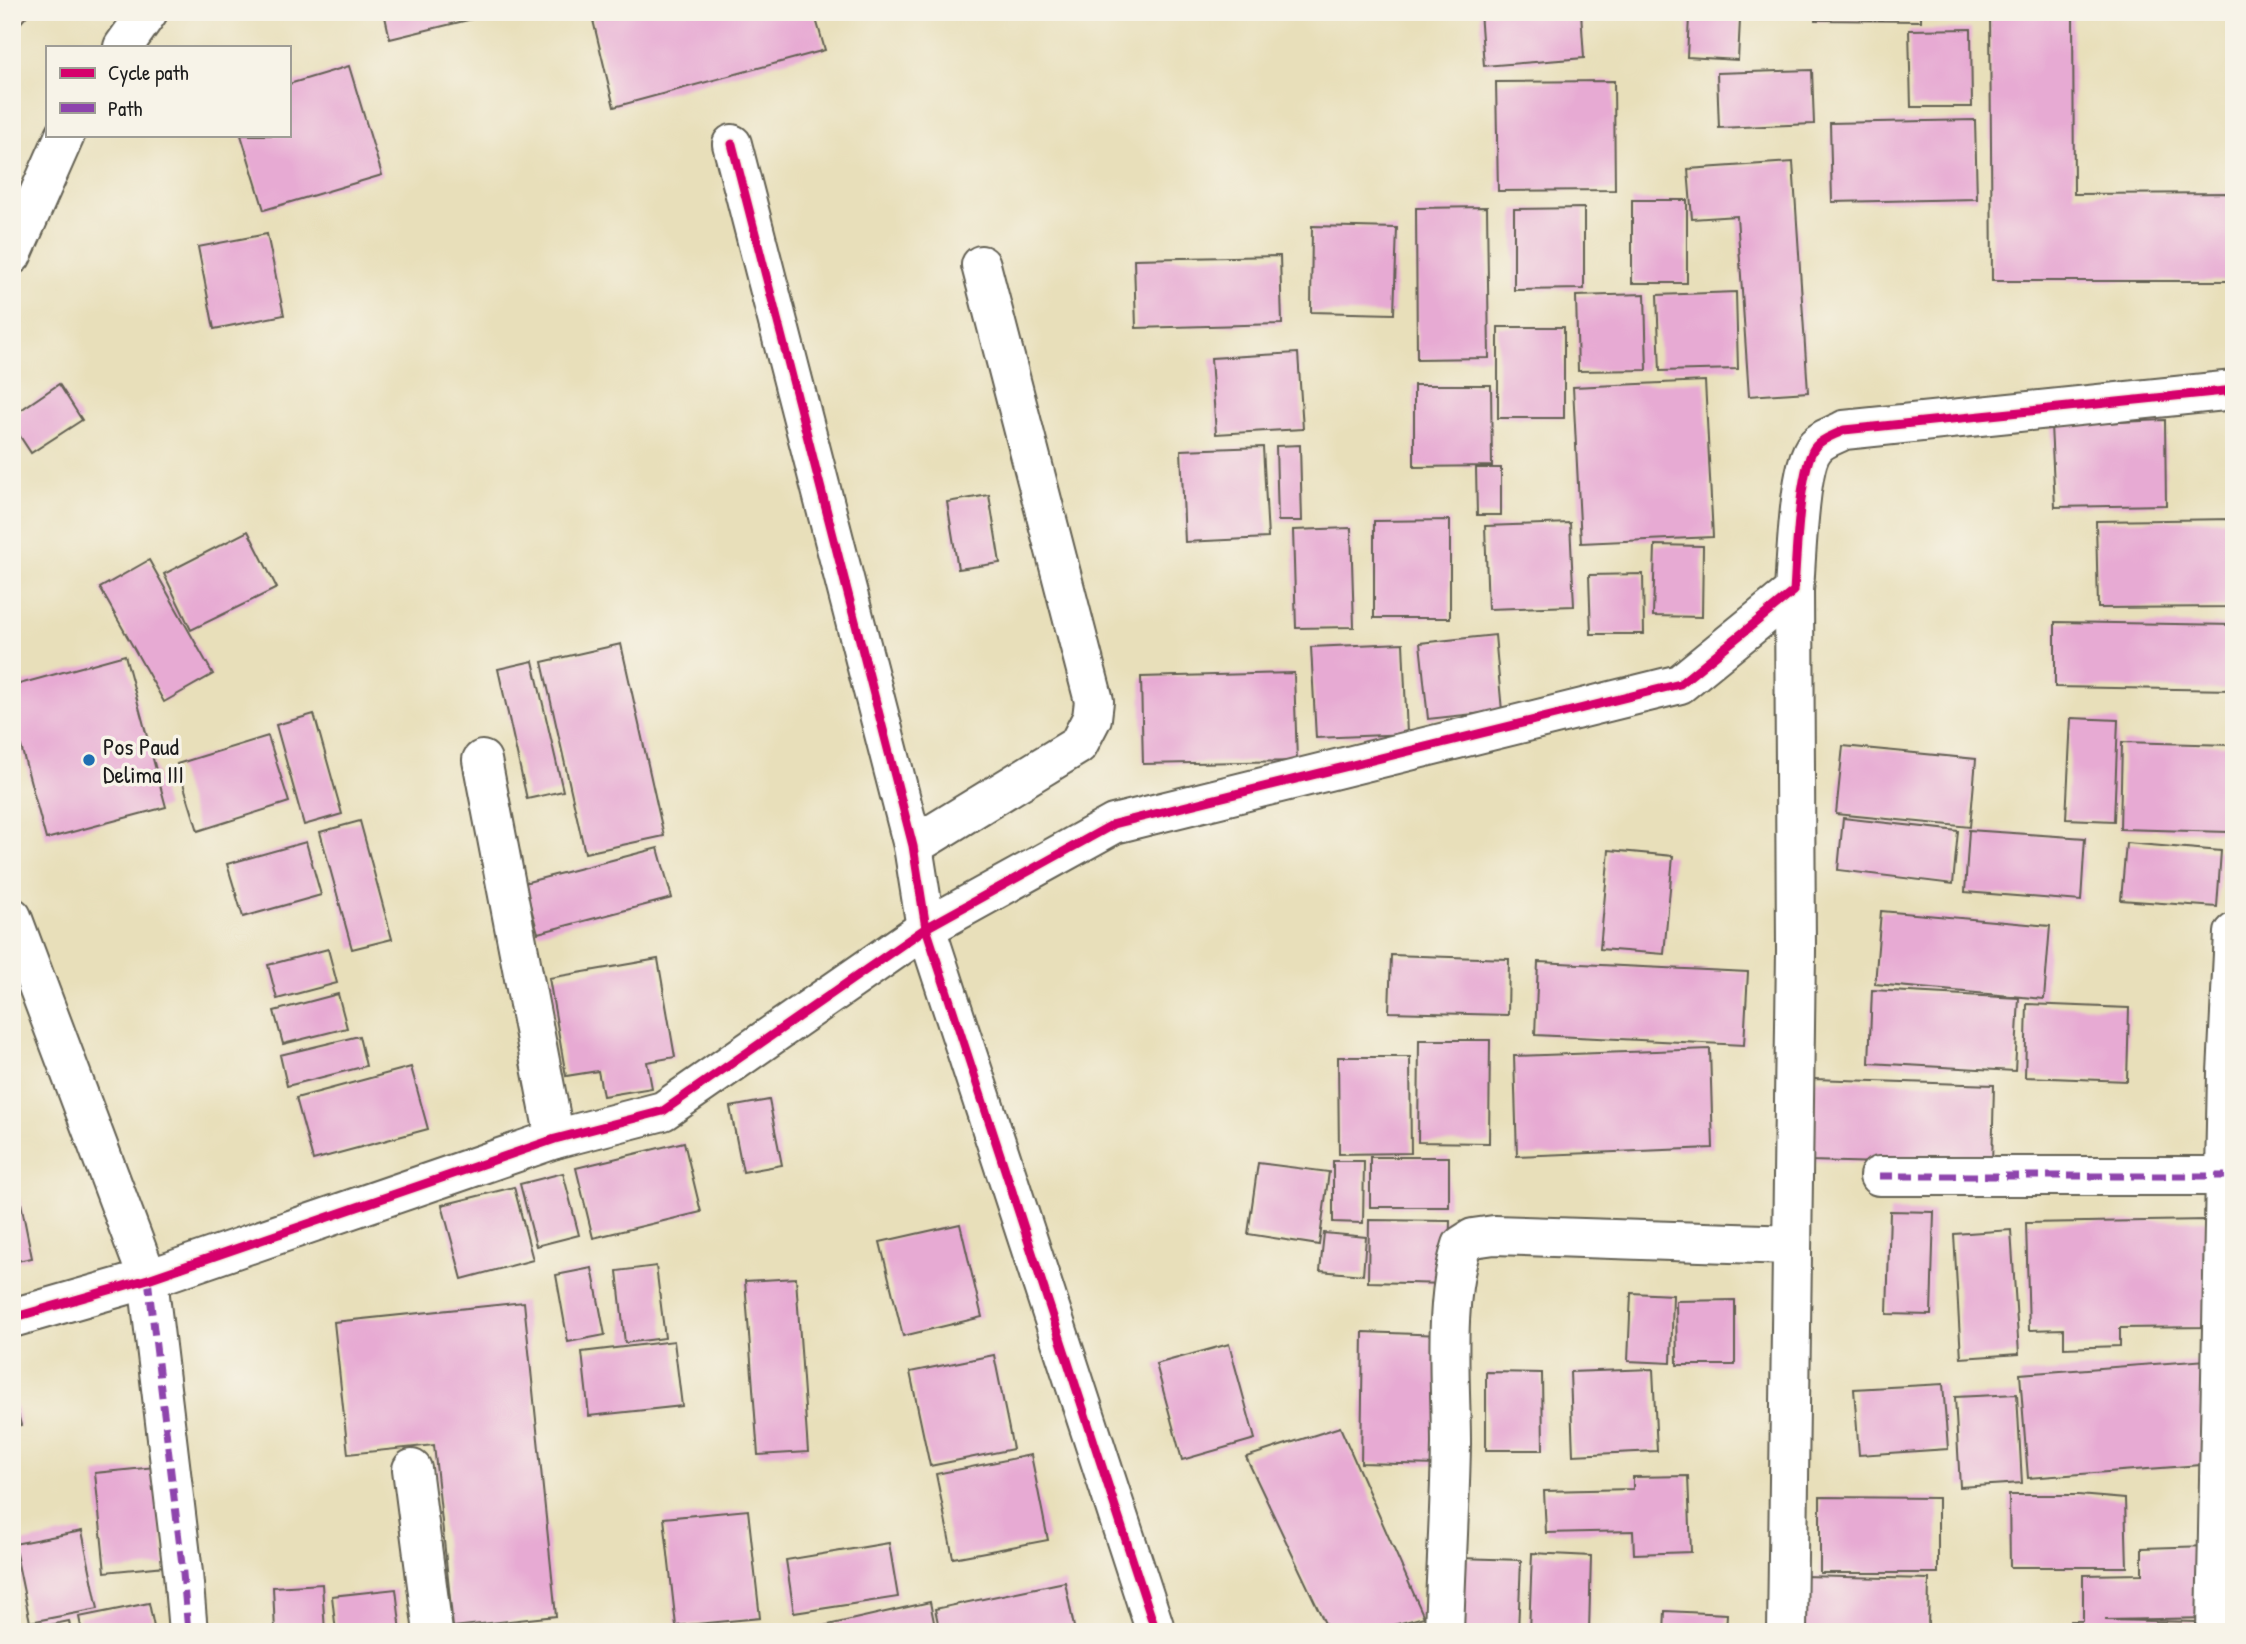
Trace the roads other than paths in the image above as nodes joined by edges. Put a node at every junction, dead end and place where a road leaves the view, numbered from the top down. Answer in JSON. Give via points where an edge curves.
{"nodes":[{"id":1,"x":148,"y":12,"type":"edge"},
{"id":2,"x":124,"y":46,"type":"edge"},
{"id":3,"x":65,"y":136,"type":"edge"},
{"id":4,"x":732,"y":144,"type":"dead end"},
{"id":5,"x":12,"y":254,"type":"edge"},
{"id":6,"x":981,"y":265,"type":"dead end"},
{"id":7,"x":2234,"y":390,"type":"edge"},
{"id":8,"x":1794,"y":591,"type":"junction"},
{"id":9,"x":482,"y":761,"type":"dead end"},
{"id":10,"x":913,"y":846,"type":"junction"},
{"id":11,"x":12,"y":917,"type":"edge"},
{"id":12,"x":926,"y":928,"type":"junction"},
{"id":13,"x":2234,"y":933,"type":"edge"},
{"id":14,"x":2230,"y":1074,"type":"edge"},
{"id":15,"x":555,"y":1139,"type":"junction"},
{"id":16,"x":1879,"y":1176,"type":"dead end"},
{"id":17,"x":2225,"y":1176,"type":"junction"},
{"id":18,"x":1793,"y":1245,"type":"junction"},
{"id":19,"x":148,"y":1279,"type":"junction"},
{"id":20,"x":12,"y":1318,"type":"edge"},
{"id":21,"x":412,"y":1469,"type":"dead end"},
{"id":22,"x":188,"y":1632,"type":"edge"},
{"id":23,"x":433,"y":1632,"type":"edge"},
{"id":24,"x":1156,"y":1632,"type":"edge"},
{"id":25,"x":1444,"y":1632,"type":"edge"},
{"id":26,"x":1787,"y":1632,"type":"edge"},
{"id":27,"x":2216,"y":1632,"type":"edge"}],
"edges":[{"from":1,"to":2,"type":"street"},
{"from":3,"to":5,"type":"street"},
{"from":4,"to":10,"type":"street"},
{"from":6,"to":10,"type":"street","via":[[1094,701],[1092,718],[1078,745]]},
{"from":7,"to":8,"type":"street","via":[[1844,430],[1826,438],[1814,447],[1805,469]]},
{"from":8,"to":12,"type":"street","via":[[1680,684],[1114,824]]},
{"from":8,"to":18,"type":"street"},
{"from":9,"to":15,"type":"street"},
{"from":10,"to":12,"type":"street"},
{"from":11,"to":19,"type":"street"},
{"from":12,"to":15,"type":"street","via":[[663,1111]]},
{"from":12,"to":24,"type":"street"},
{"from":13,"to":14,"type":"street"},
{"from":14,"to":17,"type":"street"},
{"from":15,"to":19,"type":"street"},
{"from":16,"to":17,"type":"street"},
{"from":17,"to":27,"type":"street"},
{"from":18,"to":25,"type":"street","via":[[1494,1235],[1462,1245],[1451,1317]]},
{"from":18,"to":26,"type":"street"},
{"from":19,"to":20,"type":"street"},
{"from":19,"to":22,"type":"street"},
{"from":21,"to":23,"type":"street"}]}
